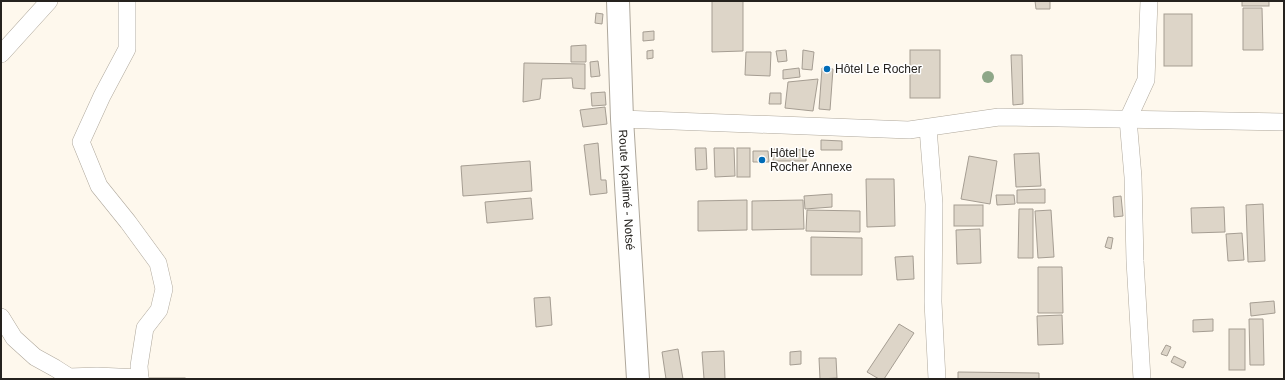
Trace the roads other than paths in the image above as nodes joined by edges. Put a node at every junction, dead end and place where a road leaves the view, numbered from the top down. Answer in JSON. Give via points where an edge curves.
{"nodes":[{"id":1,"x":48,"y":1,"type":"edge"},
{"id":2,"x":127,"y":1,"type":"edge"},
{"id":3,"x":618,"y":1,"type":"edge"},
{"id":4,"x":1149,"y":1,"type":"edge"},
{"id":5,"x":1,"y":54,"type":"edge"},
{"id":6,"x":622,"y":119,"type":"junction"},
{"id":7,"x":1128,"y":119,"type":"junction"},
{"id":8,"x":1284,"y":122,"type":"edge"},
{"id":9,"x":928,"y":128,"type":"junction"},
{"id":10,"x":1,"y":317,"type":"edge"},
{"id":11,"x":140,"y":379,"type":"edge"},
{"id":12,"x":638,"y":379,"type":"edge"},
{"id":13,"x":937,"y":379,"type":"edge"},
{"id":14,"x":1142,"y":379,"type":"edge"}],
"edges":[{"from":1,"to":5,"type":"street"},
{"from":2,"to":11,"type":"street","via":[[126,49],[81,142],[99,186],[158,263],[163,282],[159,310],[145,328],[139,366]]},
{"from":3,"to":6,"type":"main road","name":"Route Kpalimé - Notsé"},
{"from":4,"to":7,"type":"street","via":[[1146,80]]},
{"from":6,"to":9,"type":"street","via":[[909,130]]},
{"from":6,"to":12,"type":"main road","name":"Route Kpalimé - Notsé"},
{"from":7,"to":8,"type":"street"},
{"from":7,"to":9,"type":"street","via":[[999,117]]},
{"from":7,"to":14,"type":"street"},
{"from":9,"to":13,"type":"street","via":[[934,204],[933,302]]},
{"from":10,"to":11,"type":"street","via":[[14,338],[35,357],[69,377]]}]}
